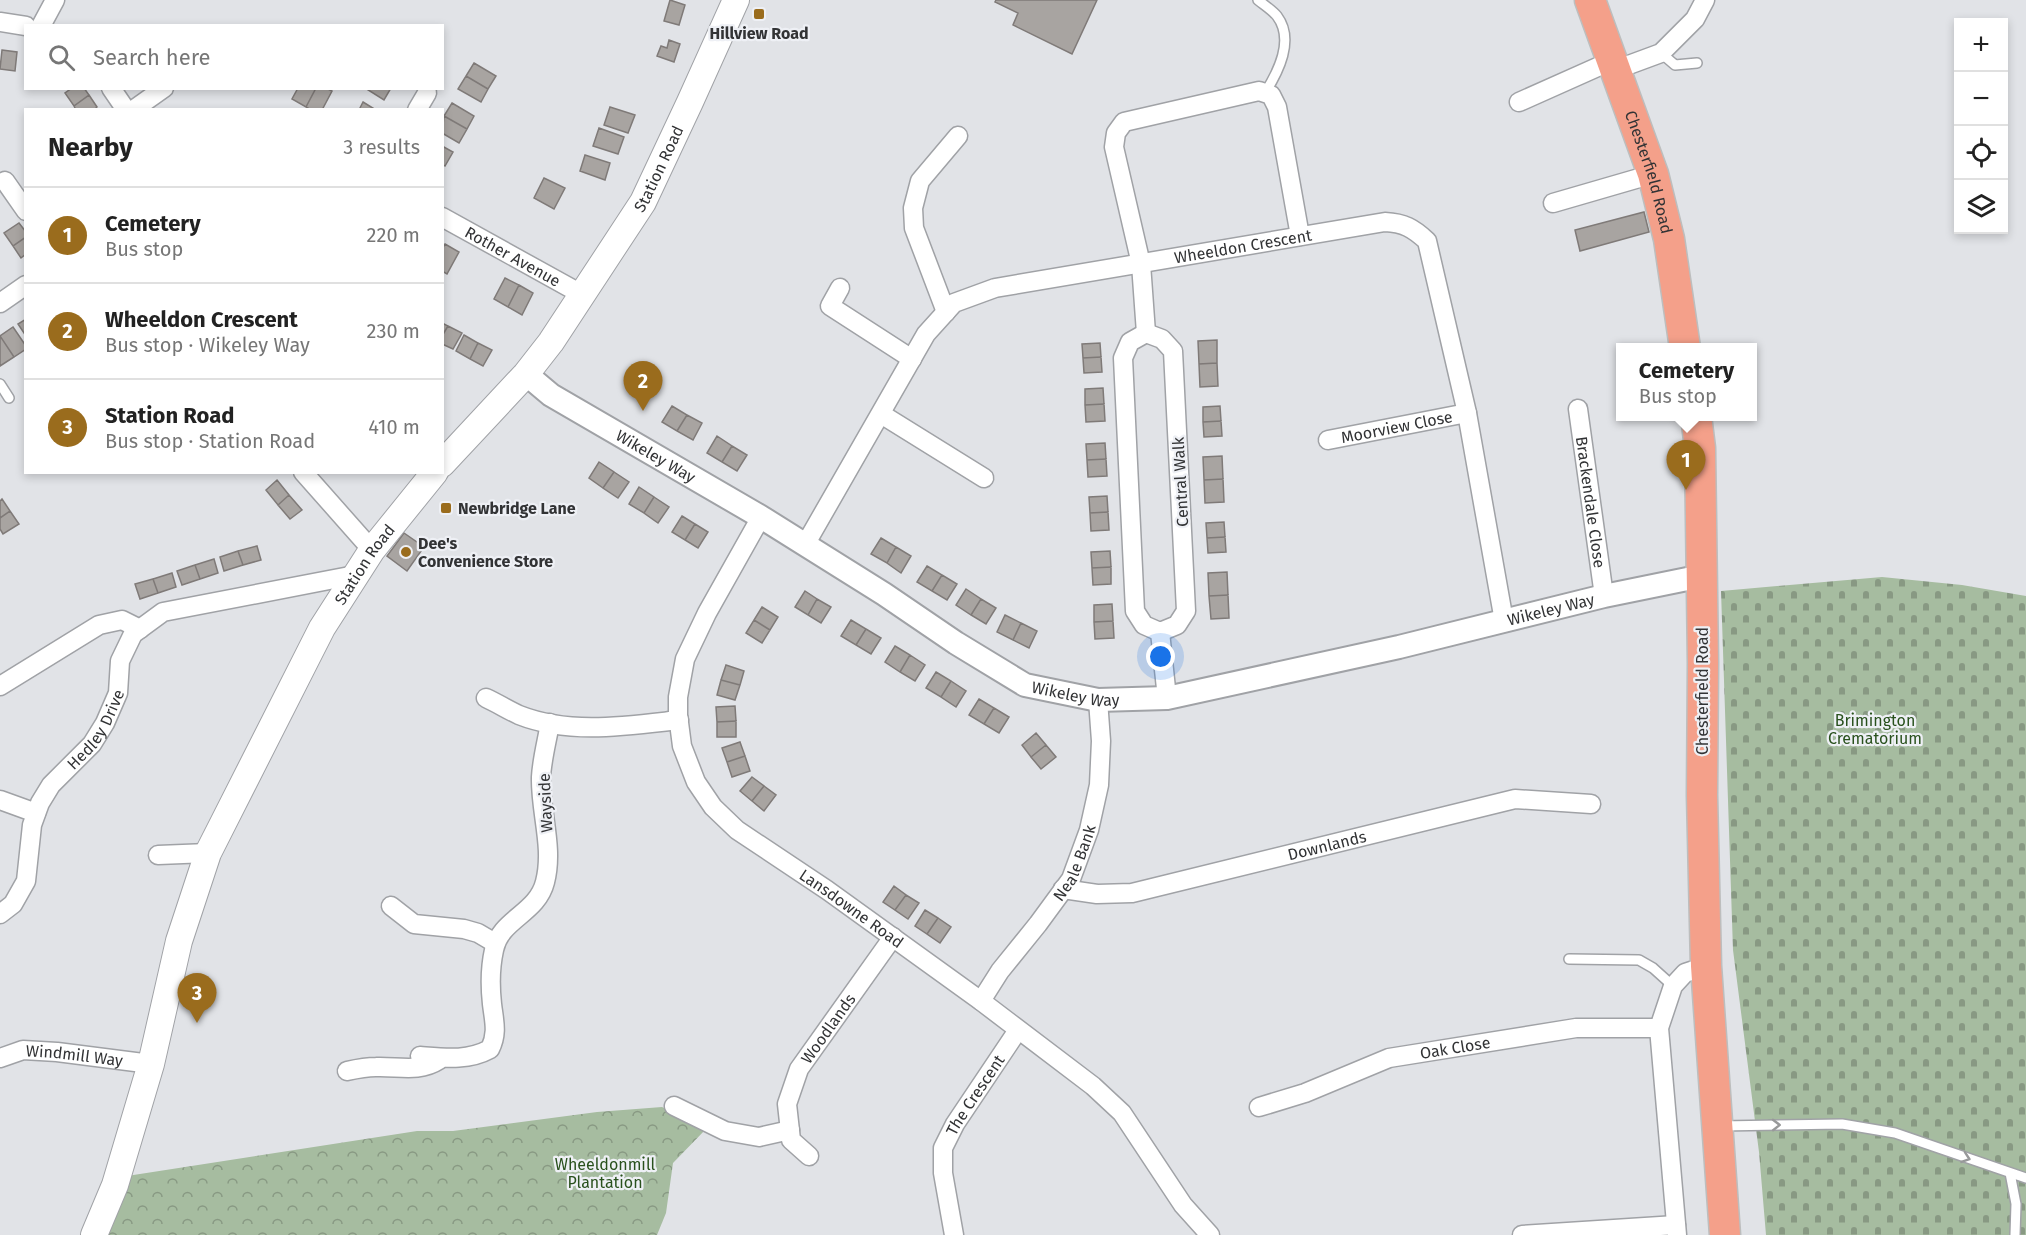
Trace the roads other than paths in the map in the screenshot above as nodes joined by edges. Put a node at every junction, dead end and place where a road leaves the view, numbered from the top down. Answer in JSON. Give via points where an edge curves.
{"nodes":[{"id":1,"x":55,"y":0,"type":"edge"},
{"id":2,"x":736,"y":0,"type":"edge"},
{"id":3,"x":1258,"y":0,"type":"edge"},
{"id":4,"x":1590,"y":0,"type":"edge"},
{"id":5,"x":1705,"y":0,"type":"edge"},
{"id":6,"x":0,"y":22,"type":"edge"},
{"id":7,"x":41,"y":24,"type":"edge"},
{"id":8,"x":24,"y":26,"type":"edge"},
{"id":9,"x":1661,"y":53,"type":"junction"},
{"id":10,"x":1697,"y":63,"type":"dead end"},
{"id":11,"x":1613,"y":66,"type":"junction"},
{"id":12,"x":112,"y":90,"type":"edge"},
{"id":13,"x":161,"y":90,"type":"edge"},
{"id":14,"x":427,"y":93,"type":"dead end"},
{"id":15,"x":1265,"y":93,"type":"junction"},
{"id":16,"x":1519,"y":102,"type":"dead end"},
{"id":17,"x":125,"y":108,"type":"edge"},
{"id":18,"x":136,"y":108,"type":"edge"},
{"id":19,"x":418,"y":108,"type":"edge"},
{"id":20,"x":958,"y":136,"type":"dead end"},
{"id":21,"x":1653,"y":174,"type":"junction"},
{"id":22,"x":5,"y":181,"type":"dead end"},
{"id":23,"x":1553,"y":203,"type":"dead end"},
{"id":24,"x":24,"y":208,"type":"edge"},
{"id":25,"x":444,"y":218,"type":"edge"},
{"id":26,"x":1300,"y":236,"type":"junction"},
{"id":27,"x":1141,"y":264,"type":"junction"},
{"id":28,"x":24,"y":286,"type":"edge"},
{"id":29,"x":840,"y":288,"type":"dead end"},
{"id":30,"x":583,"y":295,"type":"junction"},
{"id":31,"x":0,"y":303,"type":"edge"},
{"id":32,"x":946,"y":312,"type":"junction"},
{"id":33,"x":1146,"y":333,"type":"junction"},
{"id":34,"x":1684,"y":343,"type":"edge"},
{"id":35,"x":912,"y":359,"type":"junction"},
{"id":36,"x":526,"y":374,"type":"junction"},
{"id":37,"x":0,"y":384,"type":"edge"},
{"id":38,"x":9,"y":398,"type":"dead end"},
{"id":39,"x":1578,"y":409,"type":"dead end"},
{"id":40,"x":880,"y":414,"type":"junction"},
{"id":41,"x":1467,"y":414,"type":"junction"},
{"id":42,"x":1697,"y":421,"type":"edge"},
{"id":43,"x":1328,"y":440,"type":"dead end"},
{"id":44,"x":444,"y":462,"type":"edge"},
{"id":45,"x":305,"y":474,"type":"edge"},
{"id":46,"x":433,"y":474,"type":"edge"},
{"id":47,"x":984,"y":478,"type":"dead end"},
{"id":48,"x":761,"y":517,"type":"junction"},
{"id":49,"x":805,"y":545,"type":"junction"},
{"id":50,"x":372,"y":550,"type":"junction"},
{"id":51,"x":356,"y":575,"type":"junction"},
{"id":52,"x":1702,"y":576,"type":"junction"},
{"id":53,"x":1604,"y":596,"type":"junction"},
{"id":54,"x":1504,"y":621,"type":"junction"},
{"id":55,"x":136,"y":632,"type":"junction"},
{"id":56,"x":1160,"y":632,"type":"junction"},
{"id":57,"x":0,"y":686,"type":"edge"},
{"id":58,"x":486,"y":698,"type":"dead end"},
{"id":59,"x":1167,"y":698,"type":"junction"},
{"id":60,"x":1098,"y":700,"type":"junction"},
{"id":61,"x":679,"y":720,"type":"junction"},
{"id":62,"x":550,"y":723,"type":"junction"},
{"id":63,"x":0,"y":800,"type":"edge"},
{"id":64,"x":1591,"y":804,"type":"dead end"},
{"id":65,"x":36,"y":813,"type":"junction"},
{"id":66,"x":207,"y":853,"type":"junction"},
{"id":67,"x":158,"y":855,"type":"dead end"},
{"id":68,"x":1063,"y":889,"type":"junction"},
{"id":69,"x":391,"y":906,"type":"dead end"},
{"id":70,"x":0,"y":914,"type":"edge"},
{"id":71,"x":893,"y":937,"type":"junction"},
{"id":72,"x":495,"y":943,"type":"junction"},
{"id":73,"x":1569,"y":959,"type":"dead end"},
{"id":74,"x":1706,"y":966,"type":"junction"},
{"id":75,"x":1673,"y":986,"type":"junction"},
{"id":76,"x":981,"y":1000,"type":"junction"},
{"id":77,"x":1659,"y":1028,"type":"junction"},
{"id":78,"x":1018,"y":1030,"type":"junction"},
{"id":79,"x":420,"y":1056,"type":"dead end"},
{"id":80,"x":0,"y":1058,"type":"edge"},
{"id":81,"x":442,"y":1058,"type":"junction"},
{"id":82,"x":151,"y":1064,"type":"junction"},
{"id":83,"x":347,"y":1071,"type":"dead end"},
{"id":84,"x":674,"y":1106,"type":"dead end"},
{"id":85,"x":1259,"y":1107,"type":"dead end"},
{"id":86,"x":1718,"y":1126,"type":"junction"},
{"id":87,"x":790,"y":1130,"type":"junction"},
{"id":88,"x":809,"y":1156,"type":"dead end"},
{"id":89,"x":2010,"y":1173,"type":"junction"},
{"id":90,"x":2026,"y":1178,"type":"edge"},
{"id":91,"x":1677,"y":1230,"type":"edge"},
{"id":92,"x":94,"y":1235,"type":"edge"},
{"id":93,"x":954,"y":1235,"type":"edge"},
{"id":94,"x":1210,"y":1235,"type":"edge"},
{"id":95,"x":1522,"y":1235,"type":"edge"},
{"id":96,"x":1725,"y":1235,"type":"edge"},
{"id":97,"x":2015,"y":1235,"type":"edge"}],
"edges":[{"from":1,"to":7,"type":"street"},
{"from":2,"to":30,"type":"main road","name":"Station Road","via":[[643,202]]},
{"from":3,"to":15,"type":"lane","via":[[1278,16],[1284,34],[1282,63]]},
{"from":4,"to":11,"type":"highway","name":"Chesterfield Road"},
{"from":5,"to":9,"type":"street","via":[[1695,19]]},
{"from":6,"to":8,"type":"street"},
{"from":9,"to":10,"type":"lane","via":[[1675,65]]},
{"from":9,"to":11,"type":"street"},
{"from":11,"to":16,"type":"street"},
{"from":11,"to":21,"type":"highway","name":"Chesterfield Road"},
{"from":12,"to":17,"type":"street"},
{"from":13,"to":18,"type":"street"},
{"from":14,"to":19,"type":"street"},
{"from":15,"to":26,"type":"street","via":[[1271,95],[1277,107]]},
{"from":15,"to":27,"type":"street","via":[[1259,91],[1124,122],[1116,133],[1114,147]]},
{"from":20,"to":32,"type":"street","via":[[920,181],[913,208],[914,228]]},
{"from":21,"to":23,"type":"street"},
{"from":21,"to":34,"type":"highway","name":"Chesterfield Road","via":[[1669,239]]},
{"from":22,"to":24,"type":"street"},
{"from":25,"to":30,"type":"street","name":"Rother Avenue"},
{"from":26,"to":27,"type":"street","name":"Wheeldon Crescent"},
{"from":26,"to":41,"type":"street","name":"Wheeldon Crescent","via":[[1385,222],[1413,228],[1427,241]]},
{"from":27,"to":32,"type":"street","name":"Wheeldon Crescent","via":[[995,288],[954,303]]},
{"from":27,"to":33,"type":"street"},
{"from":28,"to":31,"type":"street"},
{"from":29,"to":35,"type":"street","via":[[830,306]]},
{"from":30,"to":36,"type":"main road","name":"Station Road"},
{"from":32,"to":35,"type":"street","name":"Wheeldon Crescent"},
{"from":33,"to":56,"type":"street","via":[[1130,342],[1123,358],[1124,393],[1135,611],[1144,625]]},
{"from":33,"to":56,"type":"street","name":"Central Walk","via":[[1162,339],[1173,351],[1186,611],[1177,625]]},
{"from":35,"to":40,"type":"street","name":"Wheeldon Crescent"},
{"from":36,"to":44,"type":"main road","name":"Station Road"},
{"from":36,"to":48,"type":"street","name":"Wikeley Way","via":[[551,394]]},
{"from":37,"to":38,"type":"lane"},
{"from":39,"to":53,"type":"street","name":"Brackendale Close"},
{"from":40,"to":47,"type":"street"},
{"from":40,"to":49,"type":"street","name":"Wheeldon Crescent"},
{"from":41,"to":43,"type":"street","name":"Moorview Close"},
{"from":41,"to":54,"type":"street","name":"Wheeldon Crescent"},
{"from":42,"to":52,"type":"highway","name":"Chesterfield Road"},
{"from":45,"to":50,"type":"street"},
{"from":46,"to":50,"type":"main road","name":"Station Road"},
{"from":48,"to":49,"type":"street","name":"Wikeley Way"},
{"from":48,"to":61,"type":"street","name":"Lansdowne Road","via":[[685,659],[678,697]]},
{"from":49,"to":60,"type":"street","name":"Wikeley Way","via":[[1025,686]]},
{"from":50,"to":51,"type":"main road","name":"Station Road"},
{"from":51,"to":55,"type":"street","via":[[163,612]]},
{"from":51,"to":66,"type":"main road","name":"Station Road","via":[[322,628]]},
{"from":52,"to":53,"type":"street","name":"Wikeley Way"},
{"from":52,"to":74,"type":"highway","name":"Chesterfield Road"},
{"from":53,"to":54,"type":"street","name":"Wikeley Way"},
{"from":54,"to":59,"type":"street","name":"Wikeley Way"},
{"from":55,"to":57,"type":"street","via":[[122,620],[99,625]]},
{"from":55,"to":65,"type":"street","name":"Hedley Drive","via":[[120,661],[118,693],[105,723],[92,744],[51,785]]},
{"from":56,"to":59,"type":"street"},
{"from":58,"to":62,"type":"street","via":[[520,715]]},
{"from":59,"to":60,"type":"street","name":"Wikeley Way"},
{"from":60,"to":68,"type":"street","name":"Neale Bank","via":[[1099,785],[1089,830],[1071,879]]},
{"from":61,"to":62,"type":"street","via":[[570,728]]},
{"from":61,"to":71,"type":"street","name":"Lansdowne Road","via":[[682,746],[696,782],[713,807],[738,830]]},
{"from":62,"to":72,"type":"street","name":"Wayside","via":[[541,778],[549,858],[545,884],[535,904]]},
{"from":63,"to":65,"type":"street"},
{"from":64,"to":68,"type":"street","name":"Downlands","via":[[1515,799],[1132,893],[1097,894]]},
{"from":65,"to":70,"type":"street","name":"Hedley Drive","via":[[27,881],[13,904]]},
{"from":66,"to":67,"type":"street"},
{"from":66,"to":82,"type":"main road","name":"Station Road","via":[[179,941]]},
{"from":68,"to":76,"type":"street","name":"Neale Bank"},
{"from":69,"to":72,"type":"street","via":[[414,924],[464,929]]},
{"from":71,"to":76,"type":"street","name":"Lansdowne Road"},
{"from":71,"to":87,"type":"street","name":"Woodlands","via":[[799,1069],[787,1104]]},
{"from":72,"to":81,"type":"street","via":[[490,978],[495,1039],[490,1049],[480,1054]]},
{"from":73,"to":75,"type":"lane","via":[[1639,960]]},
{"from":74,"to":75,"type":"street","via":[[1685,973]]},
{"from":74,"to":86,"type":"highway","name":"Chesterfield Road"},
{"from":75,"to":77,"type":"street"},
{"from":76,"to":78,"type":"street","name":"Lansdowne Road"},
{"from":77,"to":85,"type":"street","name":"Oak Close","via":[[1576,1028],[1389,1058],[1305,1093]]},
{"from":77,"to":91,"type":"street"},
{"from":78,"to":93,"type":"street","name":"The Crescent","via":[[943,1148],[943,1173]]},
{"from":78,"to":94,"type":"street","name":"Lansdowne Road","via":[[1094,1086],[1122,1113],[1183,1205]]},
{"from":79,"to":81,"type":"street"},
{"from":80,"to":82,"type":"street","name":"Windmill Way","via":[[23,1050]]},
{"from":81,"to":83,"type":"street","via":[[418,1068]]},
{"from":82,"to":92,"type":"main road","name":"Station Road","via":[[115,1185]]},
{"from":84,"to":87,"type":"street","via":[[725,1131],[759,1137]]},
{"from":86,"to":89,"type":"lane","one_way":true,"via":[[1842,1124],[1895,1133]]},
{"from":86,"to":96,"type":"highway","name":"Chesterfield Road"},
{"from":87,"to":88,"type":"street","via":[[791,1140]]},
{"from":89,"to":90,"type":"lane"},
{"from":89,"to":97,"type":"lane","via":[[2016,1204]]},
{"from":91,"to":95,"type":"street"}]}
